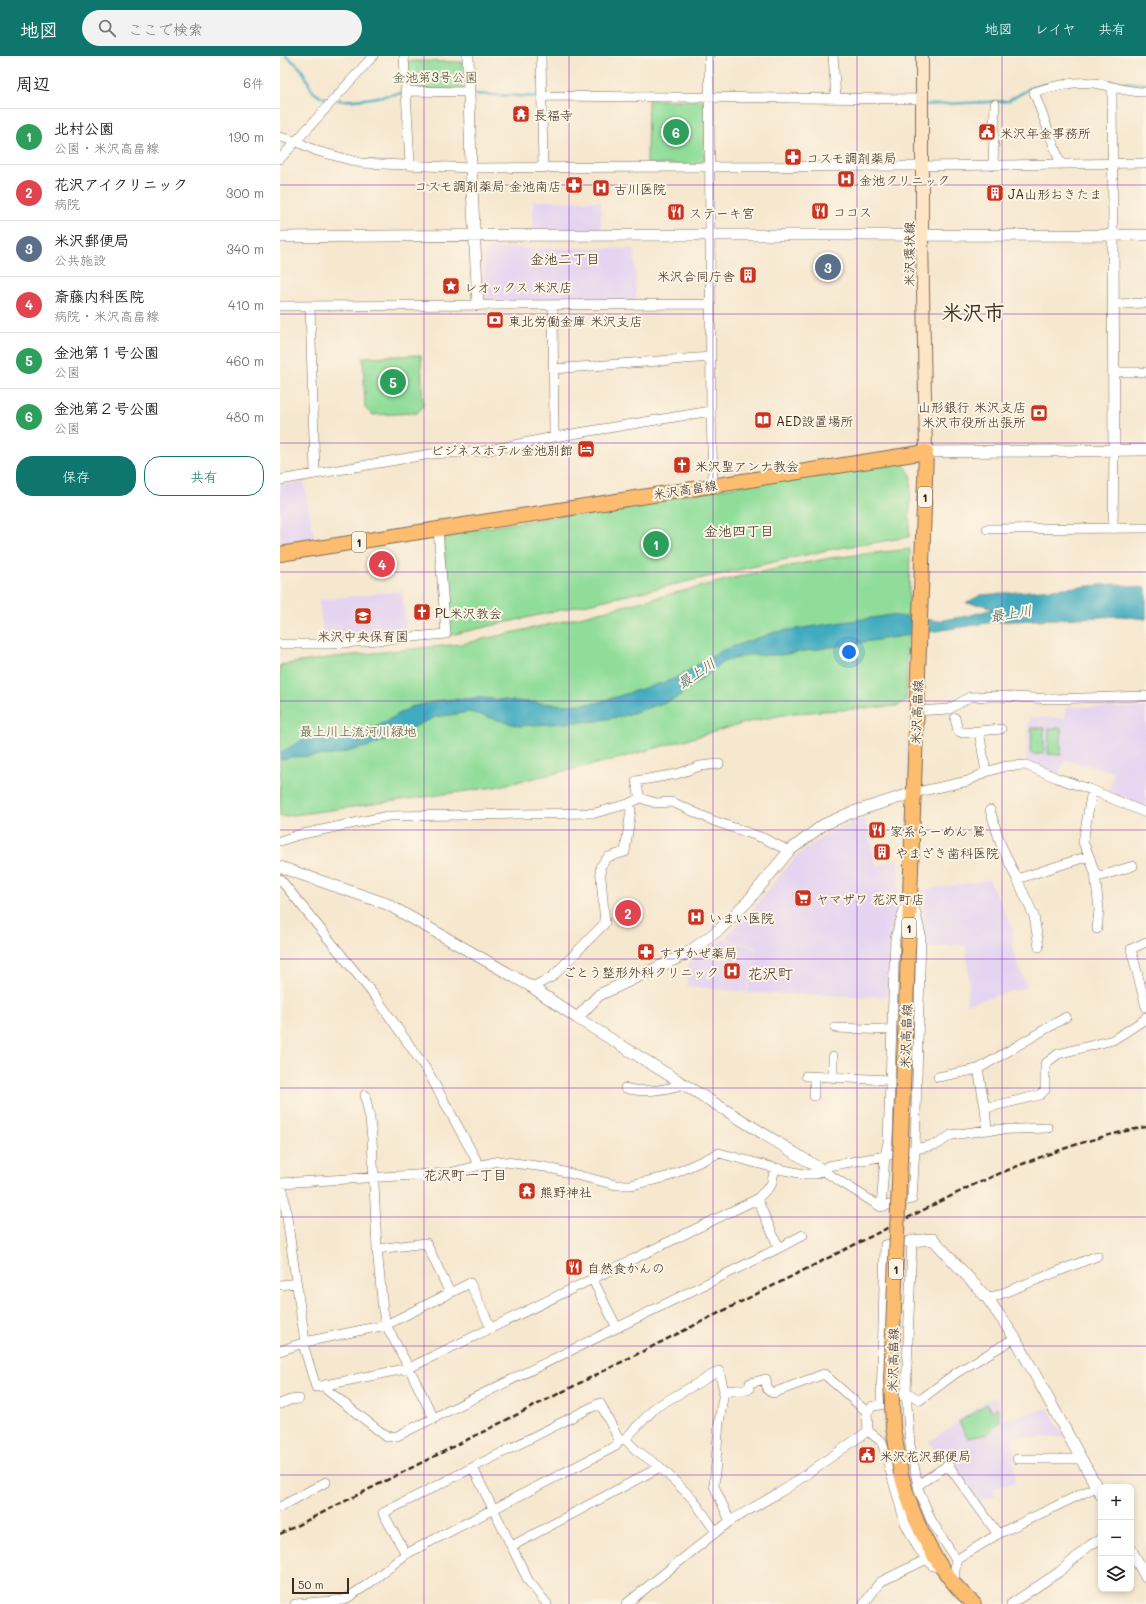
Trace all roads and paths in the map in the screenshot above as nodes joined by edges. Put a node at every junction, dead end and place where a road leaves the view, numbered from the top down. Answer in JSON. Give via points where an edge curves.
{"nodes":[{"id":1,"x":373,"y":56,"type":"edge"},
{"id":2,"x":404,"y":56,"type":"edge"},
{"id":3,"x":468,"y":56,"type":"edge"},
{"id":4,"x":541,"y":56,"type":"edge"},
{"id":5,"x":710,"y":56,"type":"edge"},
{"id":6,"x":833,"y":56,"type":"edge"},
{"id":7,"x":922,"y":56,"type":"edge"},
{"id":8,"x":1112,"y":88,"type":"junction"},
{"id":9,"x":405,"y":91,"type":"junction"},
{"id":10,"x":469,"y":92,"type":"junction"},
{"id":11,"x":1146,"y":92,"type":"edge"},
{"id":12,"x":542,"y":96,"type":"junction"},
{"id":13,"x":710,"y":97,"type":"junction"},
{"id":14,"x":836,"y":98,"type":"junction"},
{"id":15,"x":922,"y":99,"type":"junction"},
{"id":16,"x":994,"y":104,"type":"dead end"},
{"id":17,"x":280,"y":137,"type":"edge"},
{"id":18,"x":295,"y":141,"type":"junction"},
{"id":19,"x":280,"y":159,"type":"edge"},
{"id":20,"x":1146,"y":163,"type":"edge"},
{"id":21,"x":410,"y":164,"type":"junction"},
{"id":22,"x":1112,"y":164,"type":"junction"},
{"id":23,"x":1061,"y":165,"type":"junction"},
{"id":24,"x":923,"y":166,"type":"junction"},
{"id":25,"x":993,"y":166,"type":"junction"},
{"id":26,"x":543,"y":167,"type":"junction"},
{"id":27,"x":709,"y":167,"type":"junction"},
{"id":28,"x":471,"y":168,"type":"junction"},
{"id":29,"x":476,"y":234,"type":"junction"},
{"id":30,"x":1146,"y":234,"type":"edge"},
{"id":31,"x":1113,"y":235,"type":"junction"},
{"id":32,"x":711,"y":236,"type":"junction"},
{"id":33,"x":922,"y":236,"type":"junction"},
{"id":34,"x":280,"y":237,"type":"edge"},
{"id":35,"x":1146,"y":303,"type":"edge"},
{"id":36,"x":711,"y":304,"type":"junction"},
{"id":37,"x":1113,"y":304,"type":"junction"},
{"id":38,"x":478,"y":305,"type":"junction"},
{"id":39,"x":553,"y":305,"type":"junction"},
{"id":40,"x":280,"y":306,"type":"edge"},
{"id":41,"x":310,"y":307,"type":"junction"},
{"id":42,"x":711,"y":357,"type":"junction"},
{"id":43,"x":553,"y":369,"type":"junction"},
{"id":44,"x":1114,"y":372,"type":"junction"},
{"id":45,"x":1146,"y":372,"type":"edge"},
{"id":46,"x":711,"y":411,"type":"junction"},
{"id":47,"x":554,"y":437,"type":"junction"},
{"id":48,"x":1114,"y":450,"type":"junction"},
{"id":49,"x":1146,"y":450,"type":"edge"},
{"id":50,"x":926,"y":452,"type":"junction"},
{"id":51,"x":314,"y":473,"type":"junction"},
{"id":52,"x":280,"y":480,"type":"edge"},
{"id":53,"x":713,"y":485,"type":"junction"},
{"id":54,"x":1146,"y":528,"type":"edge"},
{"id":55,"x":438,"y":529,"type":"junction"},
{"id":56,"x":987,"y":529,"type":"dead end"},
{"id":57,"x":1113,"y":529,"type":"junction"},
{"id":58,"x":280,"y":554,"type":"edge"},
{"id":59,"x":280,"y":644,"type":"edge"},
{"id":60,"x":1146,"y":696,"type":"edge"},
{"id":61,"x":916,"y":706,"type":"junction"},
{"id":62,"x":955,"y":718,"type":"dead end"},
{"id":63,"x":1002,"y":729,"type":"dead end"},
{"id":64,"x":979,"y":731,"type":"junction"},
{"id":65,"x":719,"y":764,"type":"dead end"},
{"id":66,"x":986,"y":772,"type":"junction"},
{"id":67,"x":1092,"y":790,"type":"junction"},
{"id":68,"x":913,"y":793,"type":"junction"},
{"id":69,"x":640,"y":798,"type":"junction"},
{"id":70,"x":628,"y":804,"type":"junction"},
{"id":71,"x":990,"y":810,"type":"dead end"},
{"id":72,"x":1146,"y":813,"type":"edge"},
{"id":73,"x":280,"y":841,"type":"edge"},
{"id":74,"x":789,"y":851,"type":"junction"},
{"id":75,"x":1089,"y":856,"type":"junction"},
{"id":76,"x":1133,"y":866,"type":"dead end"},
{"id":77,"x":280,"y":867,"type":"edge"},
{"id":78,"x":1095,"y":873,"type":"junction"},
{"id":79,"x":280,"y":879,"type":"edge"},
{"id":80,"x":1017,"y":879,"type":"junction"},
{"id":81,"x":910,"y":890,"type":"junction"},
{"id":82,"x":1097,"y":929,"type":"dead end"},
{"id":83,"x":1146,"y":942,"type":"edge"},
{"id":84,"x":1038,"y":947,"type":"dead end"},
{"id":85,"x":532,"y":987,"type":"junction"},
{"id":86,"x":1144,"y":987,"type":"edge"},
{"id":87,"x":1146,"y":1007,"type":"edge"},
{"id":88,"x":1066,"y":1017,"type":"dead end"},
{"id":89,"x":1146,"y":1017,"type":"edge"},
{"id":90,"x":577,"y":1018,"type":"junction"},
{"id":91,"x":835,"y":1028,"type":"dead end"},
{"id":92,"x":892,"y":1030,"type":"junction"},
{"id":93,"x":833,"y":1057,"type":"dead end"},
{"id":94,"x":978,"y":1069,"type":"junction"},
{"id":95,"x":938,"y":1077,"type":"dead end"},
{"id":96,"x":832,"y":1078,"type":"junction"},
{"id":97,"x":890,"y":1080,"type":"junction"},
{"id":98,"x":684,"y":1084,"type":"junction"},
{"id":99,"x":625,"y":1088,"type":"dead end"},
{"id":100,"x":365,"y":1095,"type":"dead end"},
{"id":101,"x":814,"y":1096,"type":"dead end"},
{"id":102,"x":985,"y":1108,"type":"junction"},
{"id":103,"x":1048,"y":1128,"type":"dead end"},
{"id":104,"x":987,"y":1130,"type":"junction"},
{"id":105,"x":915,"y":1148,"type":"junction"},
{"id":106,"x":885,"y":1156,"type":"junction"},
{"id":107,"x":479,"y":1165,"type":"junction"},
{"id":108,"x":775,"y":1168,"type":"junction"},
{"id":109,"x":822,"y":1170,"type":"junction"},
{"id":110,"x":374,"y":1178,"type":"junction"},
{"id":111,"x":281,"y":1183,"type":"edge"},
{"id":112,"x":757,"y":1199,"type":"junction"},
{"id":113,"x":881,"y":1206,"type":"junction"},
{"id":114,"x":283,"y":1216,"type":"edge"},
{"id":115,"x":803,"y":1235,"type":"dead end"},
{"id":116,"x":912,"y":1242,"type":"junction"},
{"id":117,"x":779,"y":1248,"type":"junction"},
{"id":118,"x":377,"y":1249,"type":"junction"},
{"id":119,"x":1097,"y":1256,"type":"dead end"},
{"id":120,"x":592,"y":1280,"type":"junction"},
{"id":121,"x":296,"y":1283,"type":"junction"},
{"id":122,"x":280,"y":1285,"type":"edge"},
{"id":123,"x":450,"y":1293,"type":"junction"},
{"id":124,"x":988,"y":1299,"type":"junction"},
{"id":125,"x":386,"y":1325,"type":"junction"},
{"id":126,"x":491,"y":1328,"type":"junction"},
{"id":127,"x":617,"y":1328,"type":"junction"},
{"id":128,"x":1015,"y":1338,"type":"junction"},
{"id":129,"x":304,"y":1343,"type":"junction"},
{"id":130,"x":280,"y":1351,"type":"edge"},
{"id":131,"x":409,"y":1368,"type":"junction"},
{"id":132,"x":327,"y":1384,"type":"junction"},
{"id":133,"x":724,"y":1391,"type":"junction"},
{"id":134,"x":906,"y":1392,"type":"junction"},
{"id":135,"x":299,"y":1399,"type":"dead end"},
{"id":136,"x":280,"y":1404,"type":"edge"},
{"id":137,"x":881,"y":1405,"type":"junction"},
{"id":138,"x":867,"y":1412,"type":"junction"},
{"id":139,"x":434,"y":1419,"type":"junction"},
{"id":140,"x":868,"y":1431,"type":"junction"},
{"id":141,"x":622,"y":1440,"type":"junction"},
{"id":142,"x":1017,"y":1459,"type":"dead end"},
{"id":143,"x":1082,"y":1459,"type":"junction"},
{"id":144,"x":660,"y":1467,"type":"junction"},
{"id":145,"x":472,"y":1468,"type":"junction"},
{"id":146,"x":326,"y":1482,"type":"dead end"},
{"id":147,"x":918,"y":1485,"type":"junction"},
{"id":148,"x":1098,"y":1489,"type":"edge"},
{"id":149,"x":1098,"y":1491,"type":"edge"},
{"id":150,"x":280,"y":1508,"type":"edge"},
{"id":151,"x":493,"y":1509,"type":"junction"},
{"id":152,"x":730,"y":1521,"type":"junction"},
{"id":153,"x":716,"y":1532,"type":"junction"},
{"id":154,"x":998,"y":1534,"type":"junction"},
{"id":155,"x":1098,"y":1541,"type":"edge"},
{"id":156,"x":512,"y":1546,"type":"junction"},
{"id":157,"x":406,"y":1554,"type":"junction"},
{"id":158,"x":1134,"y":1555,"type":"edge"},
{"id":159,"x":927,"y":1559,"type":"junction"},
{"id":160,"x":956,"y":1560,"type":"junction"},
{"id":161,"x":941,"y":1568,"type":"junction"},
{"id":162,"x":1146,"y":1577,"type":"edge"},
{"id":163,"x":954,"y":1582,"type":"junction"},
{"id":164,"x":295,"y":1604,"type":"edge"},
{"id":165,"x":547,"y":1604,"type":"edge"},
{"id":166,"x":626,"y":1604,"type":"edge"},
{"id":167,"x":864,"y":1604,"type":"edge"},
{"id":168,"x":974,"y":1604,"type":"edge"},
{"id":169,"x":1011,"y":1604,"type":"edge"}],
"edges":[{"from":1,"to":18,"type":"street"},
{"from":2,"to":9,"type":"street"},
{"from":3,"to":10,"type":"street"},
{"from":4,"to":12,"type":"street"},
{"from":5,"to":13,"type":"street"},
{"from":6,"to":14,"type":"street"},
{"from":7,"to":15,"type":"main road","name":"米沢環状線"},
{"from":8,"to":11,"type":"street"},
{"from":8,"to":22,"type":"street"},
{"from":8,"to":23,"type":"street","via":[[1094,83],[1059,84],[1034,92]]},
{"from":9,"to":10,"type":"street"},
{"from":9,"to":21,"type":"street"},
{"from":10,"to":28,"type":"street"},
{"from":12,"to":13,"type":"street"},
{"from":12,"to":26,"type":"street"},
{"from":13,"to":14,"type":"street"},
{"from":13,"to":27,"type":"street"},
{"from":14,"to":15,"type":"street"},
{"from":15,"to":24,"type":"main road","name":"米沢環状線"},
{"from":16,"to":25,"type":"street"},
{"from":17,"to":18,"type":"street"},
{"from":18,"to":19,"type":"street"},
{"from":18,"to":21,"type":"street","via":[[317,151],[362,163]]},
{"from":20,"to":22,"type":"street"},
{"from":21,"to":28,"type":"street"},
{"from":22,"to":23,"type":"street"},
{"from":22,"to":31,"type":"street"},
{"from":23,"to":25,"type":"street"},
{"from":24,"to":25,"type":"street"},
{"from":24,"to":27,"type":"street"},
{"from":24,"to":33,"type":"main road","name":"米沢環状線"},
{"from":26,"to":27,"type":"street"},
{"from":26,"to":28,"type":"street"},
{"from":27,"to":32,"type":"street"},
{"from":28,"to":29,"type":"street"},
{"from":29,"to":32,"type":"street"},
{"from":29,"to":34,"type":"street"},
{"from":29,"to":38,"type":"street"},
{"from":30,"to":31,"type":"street"},
{"from":31,"to":33,"type":"street"},
{"from":31,"to":37,"type":"street"},
{"from":32,"to":33,"type":"street"},
{"from":32,"to":36,"type":"street"},
{"from":33,"to":50,"type":"main road","name":"米沢環状線"},
{"from":35,"to":37,"type":"street"},
{"from":36,"to":39,"type":"street"},
{"from":36,"to":42,"type":"street"},
{"from":37,"to":44,"type":"street"},
{"from":38,"to":39,"type":"street"},
{"from":38,"to":41,"type":"street"},
{"from":39,"to":43,"type":"street"},
{"from":40,"to":41,"type":"street"},
{"from":41,"to":51,"type":"street"},
{"from":42,"to":43,"type":"street"},
{"from":42,"to":46,"type":"street"},
{"from":43,"to":47,"type":"street"},
{"from":44,"to":45,"type":"street"},
{"from":44,"to":48,"type":"street"},
{"from":46,"to":47,"type":"street"},
{"from":46,"to":53,"type":"street"},
{"from":47,"to":51,"type":"street","via":[[484,451],[431,454]]},
{"from":48,"to":49,"type":"street"},
{"from":48,"to":50,"type":"street"},
{"from":48,"to":57,"type":"street"},
{"from":50,"to":53,"type":"main road","name":"米沢高畠線","number":"1"},
{"from":50,"to":61,"type":"main road","name":"米沢高畠線","number":"1"},
{"from":51,"to":52,"type":"street"},
{"from":53,"to":55,"type":"main road","name":"米沢高畠線","number":"1"},
{"from":54,"to":57,"type":"street"},
{"from":55,"to":58,"type":"main road","name":"米沢高畠線","number":"1"},
{"from":55,"to":59,"type":"street","via":[[446,634],[333,644]]},
{"from":56,"to":57,"type":"street"},
{"from":60,"to":61,"type":"street","via":[[1051,699],[970,697],[949,709]]},
{"from":61,"to":68,"type":"main road","name":"米沢高畠線","number":"1"},
{"from":62,"to":64,"type":"street","via":[[958,731]]},
{"from":63,"to":64,"type":"street"},
{"from":64,"to":66,"type":"street"},
{"from":65,"to":69,"type":"street","via":[[636,781]]},
{"from":66,"to":67,"type":"street","via":[[1006,766],[1026,766]]},
{"from":66,"to":68,"type":"street","via":[[968,781]]},
{"from":67,"to":72,"type":"street"},
{"from":67,"to":75,"type":"street","via":[[1083,842]]},
{"from":68,"to":74,"type":"street","via":[[850,813],[823,825]]},
{"from":68,"to":81,"type":"main road","name":"米沢高畠線","number":"1"},
{"from":69,"to":70,"type":"street"},
{"from":69,"to":74,"type":"street","via":[[656,803],[672,802]]},
{"from":70,"to":73,"type":"street","via":[[595,812],[388,816]]},
{"from":70,"to":85,"type":"street","via":[[631,810],[625,852],[608,857],[600,867],[606,923],[552,977]]},
{"from":71,"to":80,"type":"street","via":[[1001,845]]},
{"from":74,"to":90,"type":"street","via":[[748,901],[720,930],[686,954],[599,995]]},
{"from":75,"to":78,"type":"street"},
{"from":75,"to":80,"type":"street"},
{"from":76,"to":78,"type":"street","via":[[1101,876]]},
{"from":77,"to":85,"type":"street","via":[[387,904]]},
{"from":78,"to":82,"type":"street","via":[[1099,910]]},
{"from":79,"to":107,"type":"street","via":[[378,1000],[424,1066]]},
{"from":80,"to":84,"type":"street","via":[[1034,916]]},
{"from":81,"to":92,"type":"street","via":[[895,938]]},
{"from":81,"to":105,"type":"street","via":[[921,935]]},
{"from":81,"to":161,"type":"main road","name":"米沢高畠線","number":"1","bridge":true,"via":[[890,1379],[893,1427],[901,1474],[923,1537]]},
{"from":83,"to":86,"type":"street","via":[[1131,949]]},
{"from":85,"to":90,"type":"street"},
{"from":86,"to":87,"type":"street"},
{"from":88,"to":94,"type":"street"},
{"from":89,"to":102,"type":"street","via":[[1113,1040],[1058,1054],[1045,1064],[1045,1090],[1040,1095]]},
{"from":90,"to":98,"type":"street"},
{"from":91,"to":92,"type":"street"},
{"from":92,"to":97,"type":"street"},
{"from":93,"to":96,"type":"street"},
{"from":94,"to":95,"type":"street"},
{"from":94,"to":102,"type":"street"},
{"from":96,"to":97,"type":"street"},
{"from":96,"to":101,"type":"street","via":[[810,1077]]},
{"from":97,"to":106,"type":"street","via":[[888,1142]]},
{"from":98,"to":99,"type":"street","via":[[666,1090],[636,1091]]},
{"from":98,"to":109,"type":"street"},
{"from":100,"to":110,"type":"street","via":[[370,1119]]},
{"from":102,"to":104,"type":"street"},
{"from":103,"to":104,"type":"street"},
{"from":104,"to":105,"type":"street","via":[[952,1135],[938,1144]]},
{"from":105,"to":106,"type":"street"},
{"from":105,"to":113,"type":"street","via":[[912,1199]]},
{"from":106,"to":109,"type":"street","via":[[828,1166]]},
{"from":106,"to":113,"type":"street"},
{"from":107,"to":108,"type":"street","via":[[498,1161],[545,1167],[616,1185],[667,1177],[719,1153]]},
{"from":107,"to":110,"type":"street","via":[[449,1173]]},
{"from":108,"to":109,"type":"street","via":[[803,1174],[816,1174]]},
{"from":108,"to":112,"type":"street","via":[[771,1185]]},
{"from":109,"to":113,"type":"street"},
{"from":110,"to":111,"type":"street"},
{"from":110,"to":118,"type":"street"},
{"from":111,"to":114,"type":"street"},
{"from":112,"to":117,"type":"street"},
{"from":112,"to":120,"type":"street"},
{"from":114,"to":121,"type":"street"},
{"from":115,"to":117,"type":"street"},
{"from":116,"to":124,"type":"street","via":[[933,1239]]},
{"from":116,"to":134,"type":"street"},
{"from":116,"to":137,"type":"street","via":[[885,1245]]},
{"from":117,"to":127,"type":"street"},
{"from":118,"to":123,"type":"street","via":[[426,1243]]},
{"from":118,"to":125,"type":"street"},
{"from":119,"to":124,"type":"street"},
{"from":120,"to":126,"type":"street"},
{"from":120,"to":127,"type":"street"},
{"from":121,"to":122,"type":"street"},
{"from":121,"to":129,"type":"street"},
{"from":123,"to":125,"type":"street"},
{"from":123,"to":126,"type":"street","via":[[470,1283]]},
{"from":124,"to":128,"type":"street"},
{"from":125,"to":129,"type":"street"},
{"from":125,"to":131,"type":"street"},
{"from":126,"to":131,"type":"street"},
{"from":127,"to":139,"type":"street"},
{"from":128,"to":134,"type":"street","via":[[956,1374],[920,1400]]},
{"from":128,"to":143,"type":"street"},
{"from":129,"to":130,"type":"street"},
{"from":129,"to":132,"type":"street","via":[[316,1387]]},
{"from":131,"to":132,"type":"street"},
{"from":131,"to":139,"type":"street"},
{"from":132,"to":139,"type":"street","via":[[327,1390],[387,1438]]},
{"from":133,"to":138,"type":"street","via":[[748,1389],[750,1383],[766,1379],[766,1389],[774,1393],[824,1374]]},
{"from":133,"to":141,"type":"street","via":[[719,1371],[656,1407]]},
{"from":133,"to":152,"type":"street","via":[[714,1486]]},
{"from":134,"to":137,"type":"street"},
{"from":134,"to":147,"type":"street","via":[[910,1445]]},
{"from":135,"to":136,"type":"street"},
{"from":137,"to":138,"type":"street","via":[[873,1406]]},
{"from":138,"to":140,"type":"street"},
{"from":140,"to":152,"type":"street","via":[[786,1488]]},
{"from":140,"to":159,"type":"street","via":[[882,1442],[905,1523]]},
{"from":141,"to":144,"type":"street"},
{"from":141,"to":145,"type":"street","via":[[600,1403]]},
{"from":141,"to":151,"type":"street","via":[[616,1446]]},
{"from":142,"to":143,"type":"street"},
{"from":143,"to":148,"type":"street"},
{"from":144,"to":153,"type":"street","via":[[693,1499]]},
{"from":144,"to":156,"type":"street"},
{"from":145,"to":151,"type":"street"},
{"from":145,"to":157,"type":"street","via":[[383,1513]]},
{"from":146,"to":150,"type":"street"},
{"from":147,"to":154,"type":"street","via":[[948,1465]]},
{"from":147,"to":160,"type":"street","via":[[931,1520]]},
{"from":149,"to":154,"type":"street"},
{"from":151,"to":156,"type":"street"},
{"from":151,"to":157,"type":"street"},
{"from":152,"to":153,"type":"street"},
{"from":153,"to":166,"type":"street"},
{"from":154,"to":160,"type":"street"},
{"from":155,"to":169,"type":"street","via":[[1059,1572]]},
{"from":156,"to":165,"type":"street","via":[[528,1580]]},
{"from":157,"to":164,"type":"street","via":[[344,1600]]},
{"from":158,"to":162,"type":"street"},
{"from":159,"to":161,"type":"street","via":[[933,1566]]},
{"from":159,"to":167,"type":"street","via":[[880,1582]]},
{"from":160,"to":163,"type":"street"},
{"from":161,"to":163,"type":"main road","name":"米沢高畠線","number":"1"},
{"from":163,"to":168,"type":"main road","name":"米沢高畠線","number":"1"}]}
